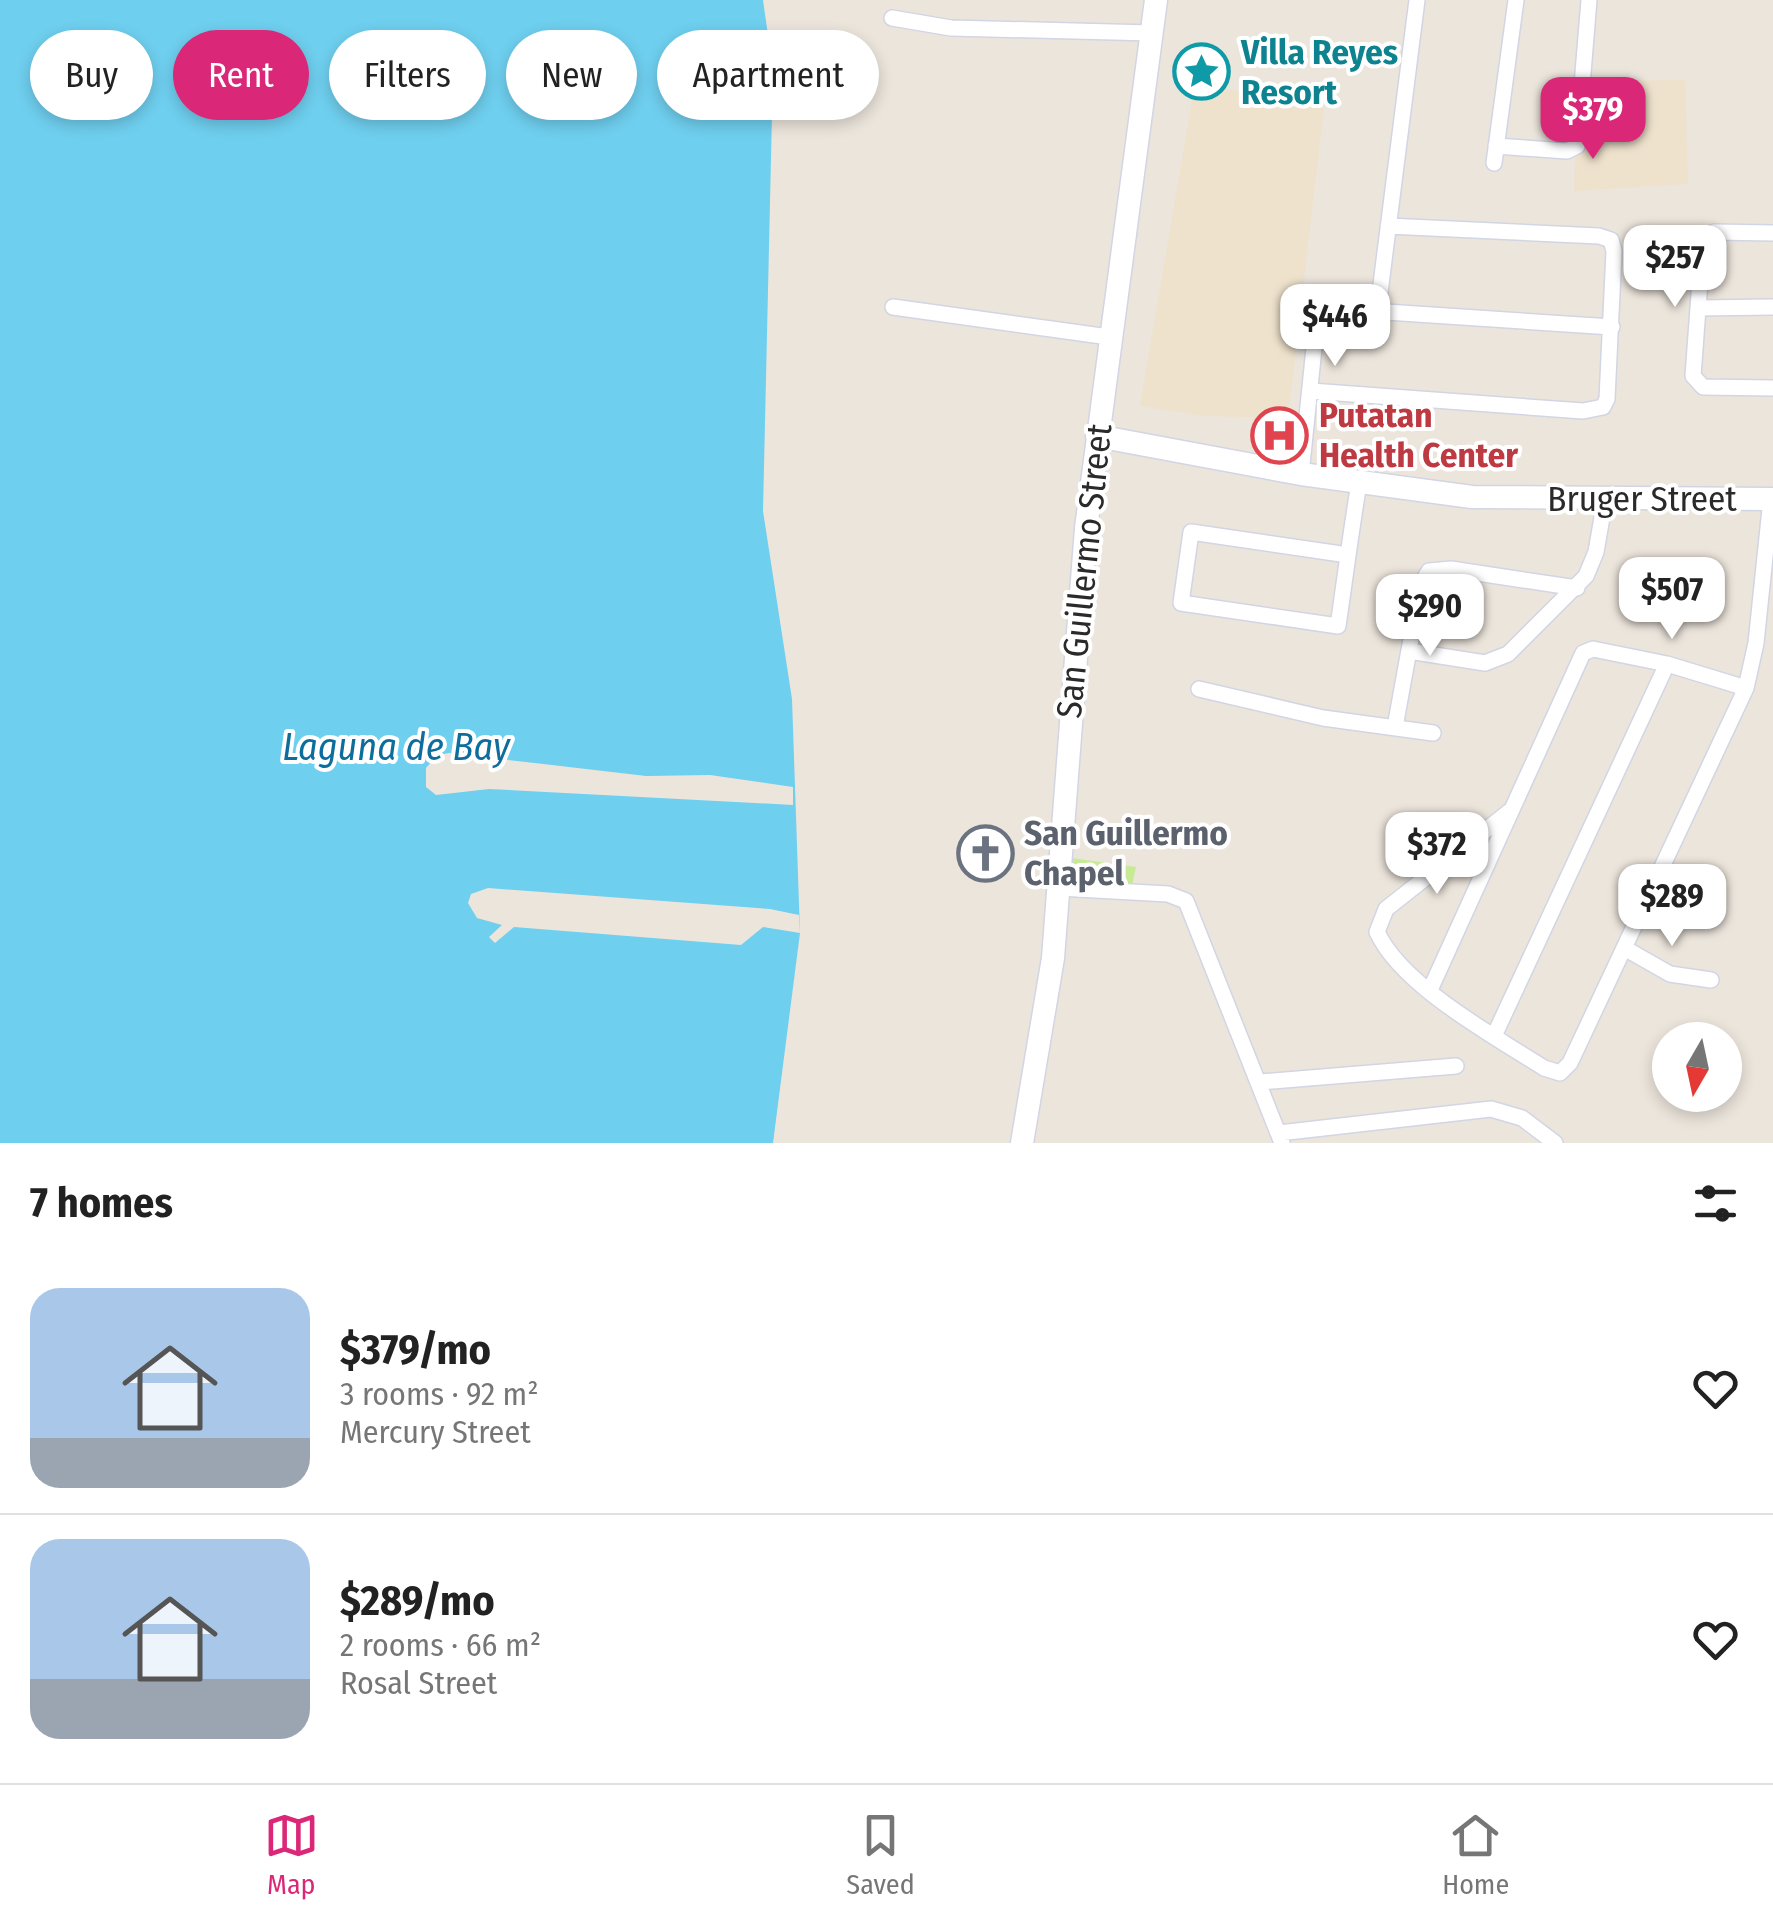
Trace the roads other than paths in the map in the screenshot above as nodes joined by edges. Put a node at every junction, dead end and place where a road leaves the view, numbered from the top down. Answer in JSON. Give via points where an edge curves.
{"nodes":[{"id":1,"x":1156,"y":0,"type":"edge"},
{"id":2,"x":1417,"y":0,"type":"edge"},
{"id":3,"x":1516,"y":0,"type":"edge"},
{"id":4,"x":1589,"y":0,"type":"edge"},
{"id":5,"x":892,"y":18,"type":"dead end"},
{"id":6,"x":1152,"y":33,"type":"junction"},
{"id":7,"x":1388,"y":226,"type":"junction"},
{"id":8,"x":1773,"y":232,"type":"edge"},
{"id":9,"x":893,"y":307,"type":"dead end"},
{"id":10,"x":1773,"y":307,"type":"edge"},
{"id":11,"x":1378,"y":308,"type":"junction"},
{"id":12,"x":1698,"y":308,"type":"junction"},
{"id":13,"x":1612,"y":327,"type":"junction"},
{"id":14,"x":1109,"y":336,"type":"junction"},
{"id":15,"x":1773,"y":388,"type":"edge"},
{"id":16,"x":1311,"y":390,"type":"junction"},
{"id":17,"x":1097,"y":436,"type":"junction"},
{"id":18,"x":1301,"y":474,"type":"junction"},
{"id":19,"x":1358,"y":483,"type":"junction"},
{"id":20,"x":1772,"y":499,"type":"edge"},
{"id":21,"x":1605,"y":500,"type":"junction"},
{"id":22,"x":1348,"y":554,"type":"junction"},
{"id":23,"x":1576,"y":588,"type":"junction"},
{"id":24,"x":1409,"y":651,"type":"junction"},
{"id":25,"x":1668,"y":664,"type":"junction"},
{"id":26,"x":1746,"y":688,"type":"junction"},
{"id":27,"x":1199,"y":689,"type":"dead end"},
{"id":28,"x":1395,"y":727,"type":"junction"},
{"id":29,"x":1433,"y":733,"type":"dead end"},
{"id":30,"x":1510,"y":811,"type":"junction"},
{"id":31,"x":1059,"y":888,"type":"junction"},
{"id":32,"x":1626,"y":948,"type":"junction"},
{"id":33,"x":1711,"y":980,"type":"dead end"},
{"id":34,"x":1430,"y":990,"type":"junction"},
{"id":35,"x":1494,"y":1036,"type":"junction"},
{"id":36,"x":1456,"y":1066,"type":"dead end"},
{"id":37,"x":1260,"y":1082,"type":"junction"},
{"id":38,"x":1290,"y":1138,"type":"edge"},
{"id":39,"x":1022,"y":1143,"type":"edge"},
{"id":40,"x":1555,"y":1143,"type":"edge"}],
"edges":[{"from":1,"to":6,"type":"main road","name":"San Guillermo Street"},
{"from":2,"to":7,"type":"street"},
{"from":3,"to":4,"type":"street","via":[[1495,154],[1577,146]]},
{"from":5,"to":6,"type":"street","via":[[951,28]]},
{"from":6,"to":14,"type":"main road","name":"San Guillermo Street"},
{"from":7,"to":11,"type":"street"},
{"from":7,"to":13,"type":"street","via":[[1606,237],[1614,251]]},
{"from":8,"to":12,"type":"street","via":[[1706,234]]},
{"from":9,"to":14,"type":"street"},
{"from":10,"to":12,"type":"street"},
{"from":11,"to":13,"type":"street"},
{"from":11,"to":16,"type":"street","via":[[1321,310]]},
{"from":12,"to":15,"type":"street","via":[[1698,385]]},
{"from":13,"to":16,"type":"street","via":[[1607,399],[1593,411]]},
{"from":14,"to":17,"type":"main road","name":"San Guillermo Street"},
{"from":16,"to":18,"type":"street"},
{"from":17,"to":18,"type":"main road","name":"Bruger Street"},
{"from":17,"to":31,"type":"main road","name":"San Guillermo Street"},
{"from":18,"to":19,"type":"main road","name":"Bruger Street"},
{"from":19,"to":21,"type":"main road","name":"Bruger Street","via":[[1472,497]]},
{"from":19,"to":22,"type":"street"},
{"from":20,"to":21,"type":"main road","name":"Bruger Street"},
{"from":20,"to":26,"type":"street"},
{"from":21,"to":23,"type":"street","via":[[1592,565]]},
{"from":22,"to":22,"type":"street","via":[[1191,532],[1180,603],[1338,626]]},
{"from":23,"to":24,"type":"street","via":[[1502,658],[1485,663]]},
{"from":23,"to":24,"type":"street","via":[[1438,568],[1420,584]]},
{"from":24,"to":28,"type":"street"},
{"from":25,"to":26,"type":"street"},
{"from":25,"to":30,"type":"street","via":[[1587,649]]},
{"from":25,"to":35,"type":"street"},
{"from":26,"to":32,"type":"street"},
{"from":27,"to":28,"type":"street"},
{"from":28,"to":29,"type":"street"},
{"from":30,"to":34,"type":"street"},
{"from":30,"to":34,"type":"street","via":[[1380,920],[1383,945]]},
{"from":31,"to":37,"type":"street","via":[[1168,894],[1186,902]]},
{"from":31,"to":39,"type":"main road","name":"San Guillermo Street"},
{"from":32,"to":33,"type":"street","via":[[1670,974]]},
{"from":32,"to":35,"type":"street","via":[[1560,1073]]},
{"from":34,"to":35,"type":"street"},
{"from":36,"to":37,"type":"street"},
{"from":37,"to":38,"type":"street"},
{"from":38,"to":40,"type":"street","via":[[1490,1109],[1522,1118]]}]}
